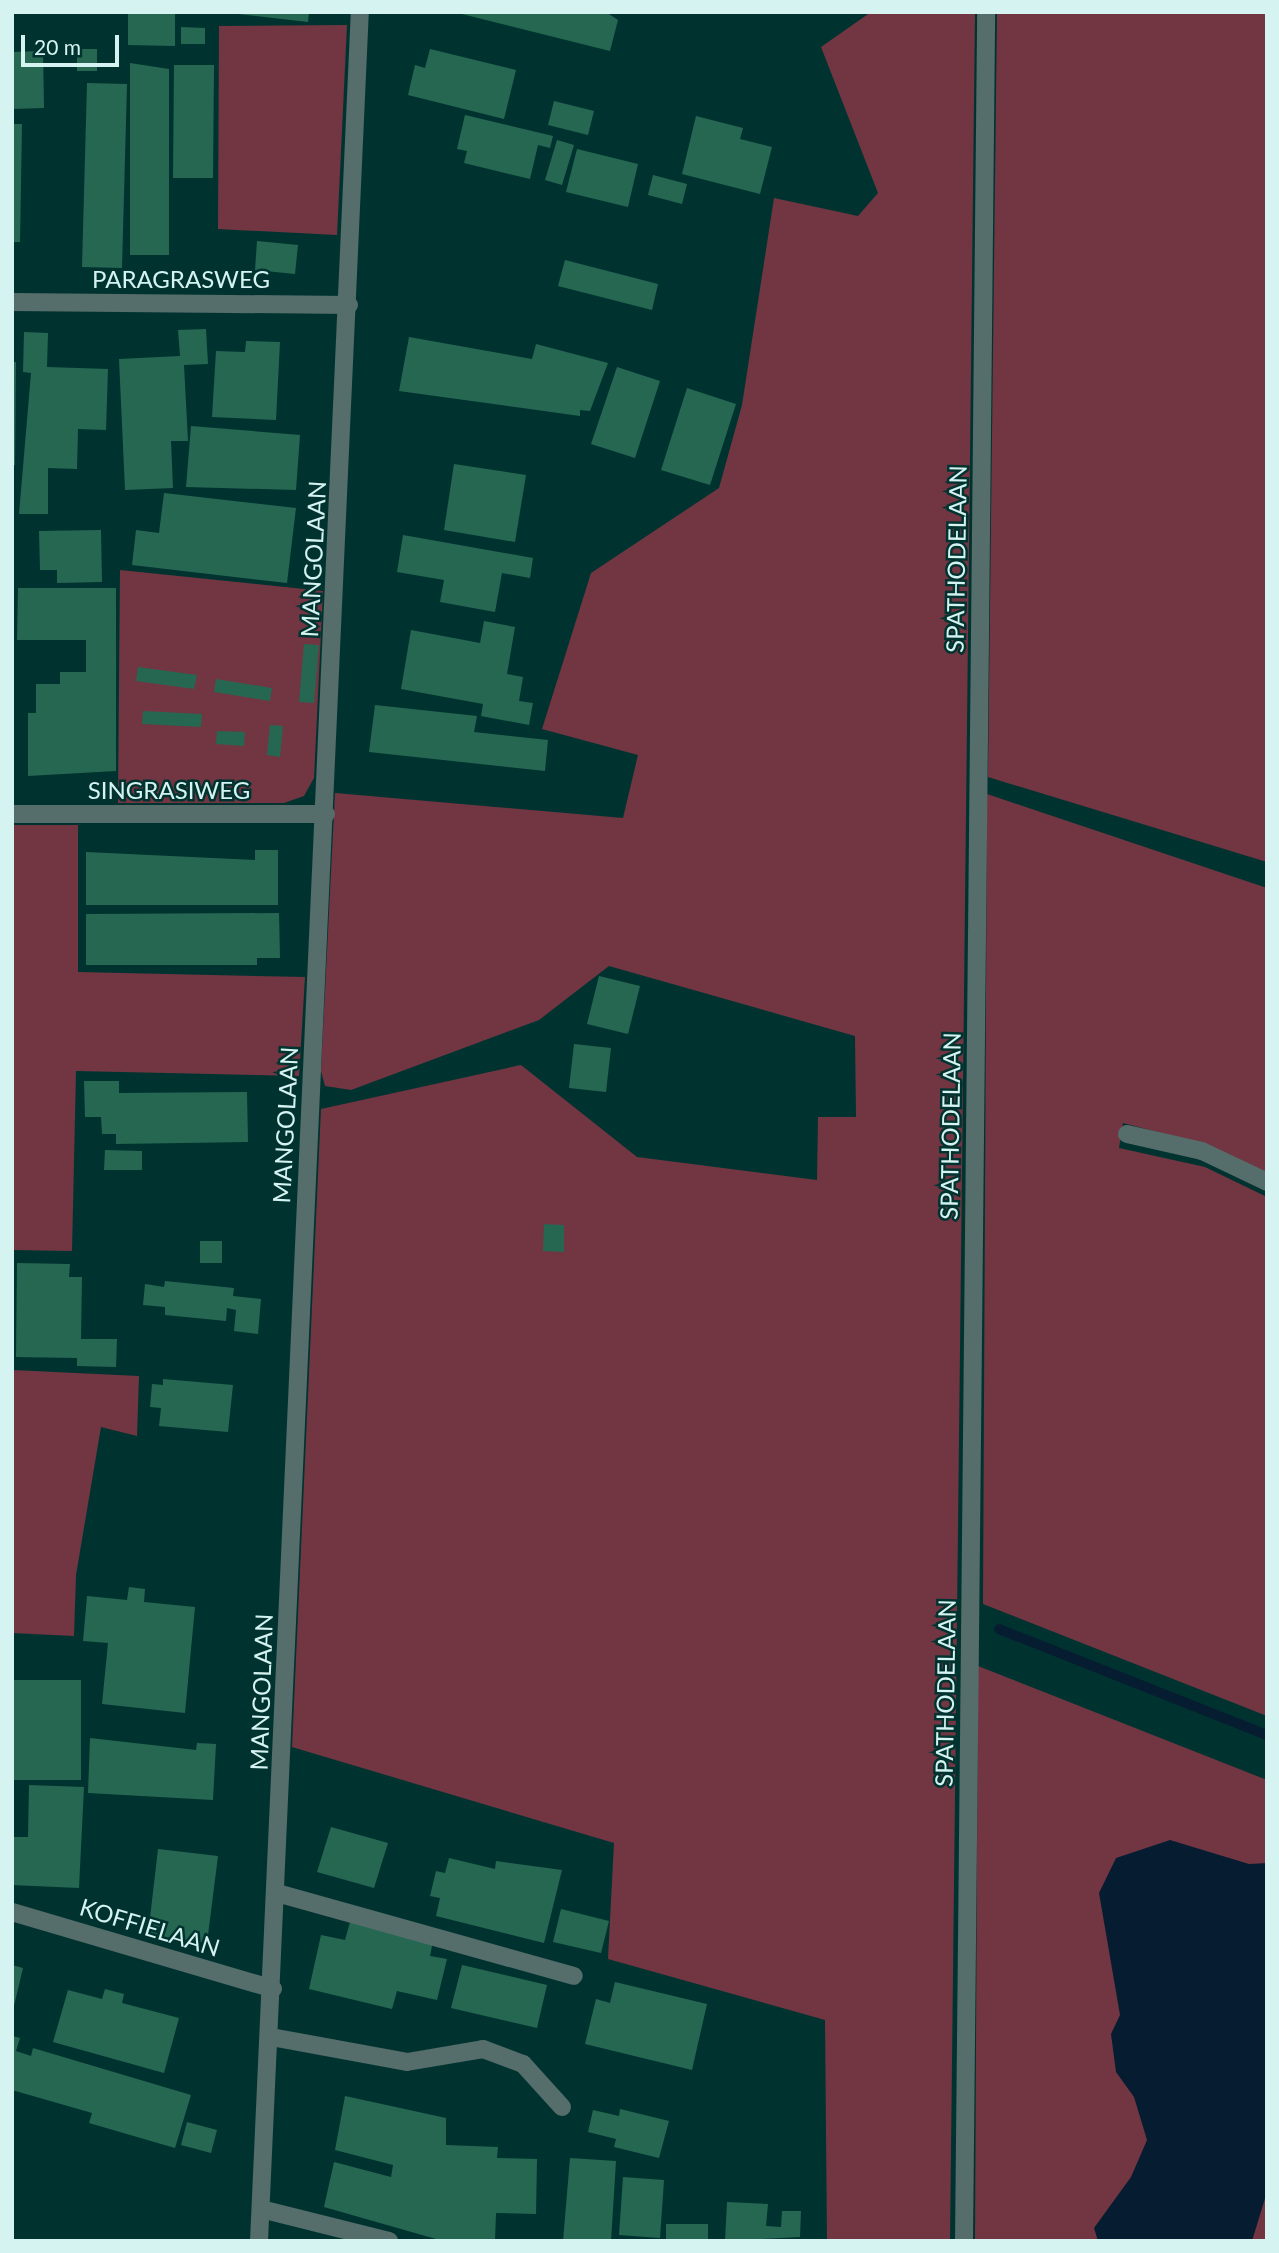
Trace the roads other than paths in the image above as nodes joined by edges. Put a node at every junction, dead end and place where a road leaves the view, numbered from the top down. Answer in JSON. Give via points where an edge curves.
{"nodes":[{"id":1,"x":360,"y":12,"type":"edge"},
{"id":2,"x":986,"y":12,"type":"edge"},
{"id":3,"x":12,"y":303,"type":"edge"},
{"id":4,"x":349,"y":305,"type":"junction"},
{"id":5,"x":12,"y":814,"type":"edge"},
{"id":6,"x":326,"y":814,"type":"junction"},
{"id":7,"x":1127,"y":1134,"type":"dead end"},
{"id":8,"x":1267,"y":1182,"type":"edge"},
{"id":9,"x":278,"y":1893,"type":"junction"},
{"id":10,"x":12,"y":1912,"type":"edge"},
{"id":11,"x":574,"y":1976,"type":"dead end"},
{"id":12,"x":273,"y":1989,"type":"junction"},
{"id":13,"x":271,"y":2037,"type":"junction"},
{"id":14,"x":562,"y":2107,"type":"dead end"},
{"id":15,"x":261,"y":2209,"type":"junction"},
{"id":16,"x":259,"y":2241,"type":"edge"},
{"id":17,"x":389,"y":2241,"type":"edge"},
{"id":18,"x":964,"y":2241,"type":"edge"}],
"edges":[{"from":1,"to":4,"type":"street","name":"MANGOLAAN"},
{"from":2,"to":18,"type":"street","name":"SPATHODELAAN"},
{"from":3,"to":4,"type":"street","name":"PARAGRASWEG"},
{"from":4,"to":6,"type":"street","name":"MANGOLAAN"},
{"from":5,"to":6,"type":"street","name":"SINGRASIWEG"},
{"from":6,"to":9,"type":"street","name":"MANGOLAAN"},
{"from":7,"to":8,"type":"street","via":[[1202,1151]]},
{"from":9,"to":11,"type":"street"},
{"from":9,"to":12,"type":"street","name":"MANGOLAAN"},
{"from":10,"to":12,"type":"street","name":"KOFFIELAAN"},
{"from":12,"to":13,"type":"street","name":"MANGOLAAN"},
{"from":13,"to":14,"type":"street","via":[[407,2062],[483,2049],[523,2064]]},
{"from":13,"to":15,"type":"street","name":"MANGOLAAN"},
{"from":15,"to":16,"type":"street","name":"MANGOLAAN"},
{"from":15,"to":17,"type":"street"}]}
